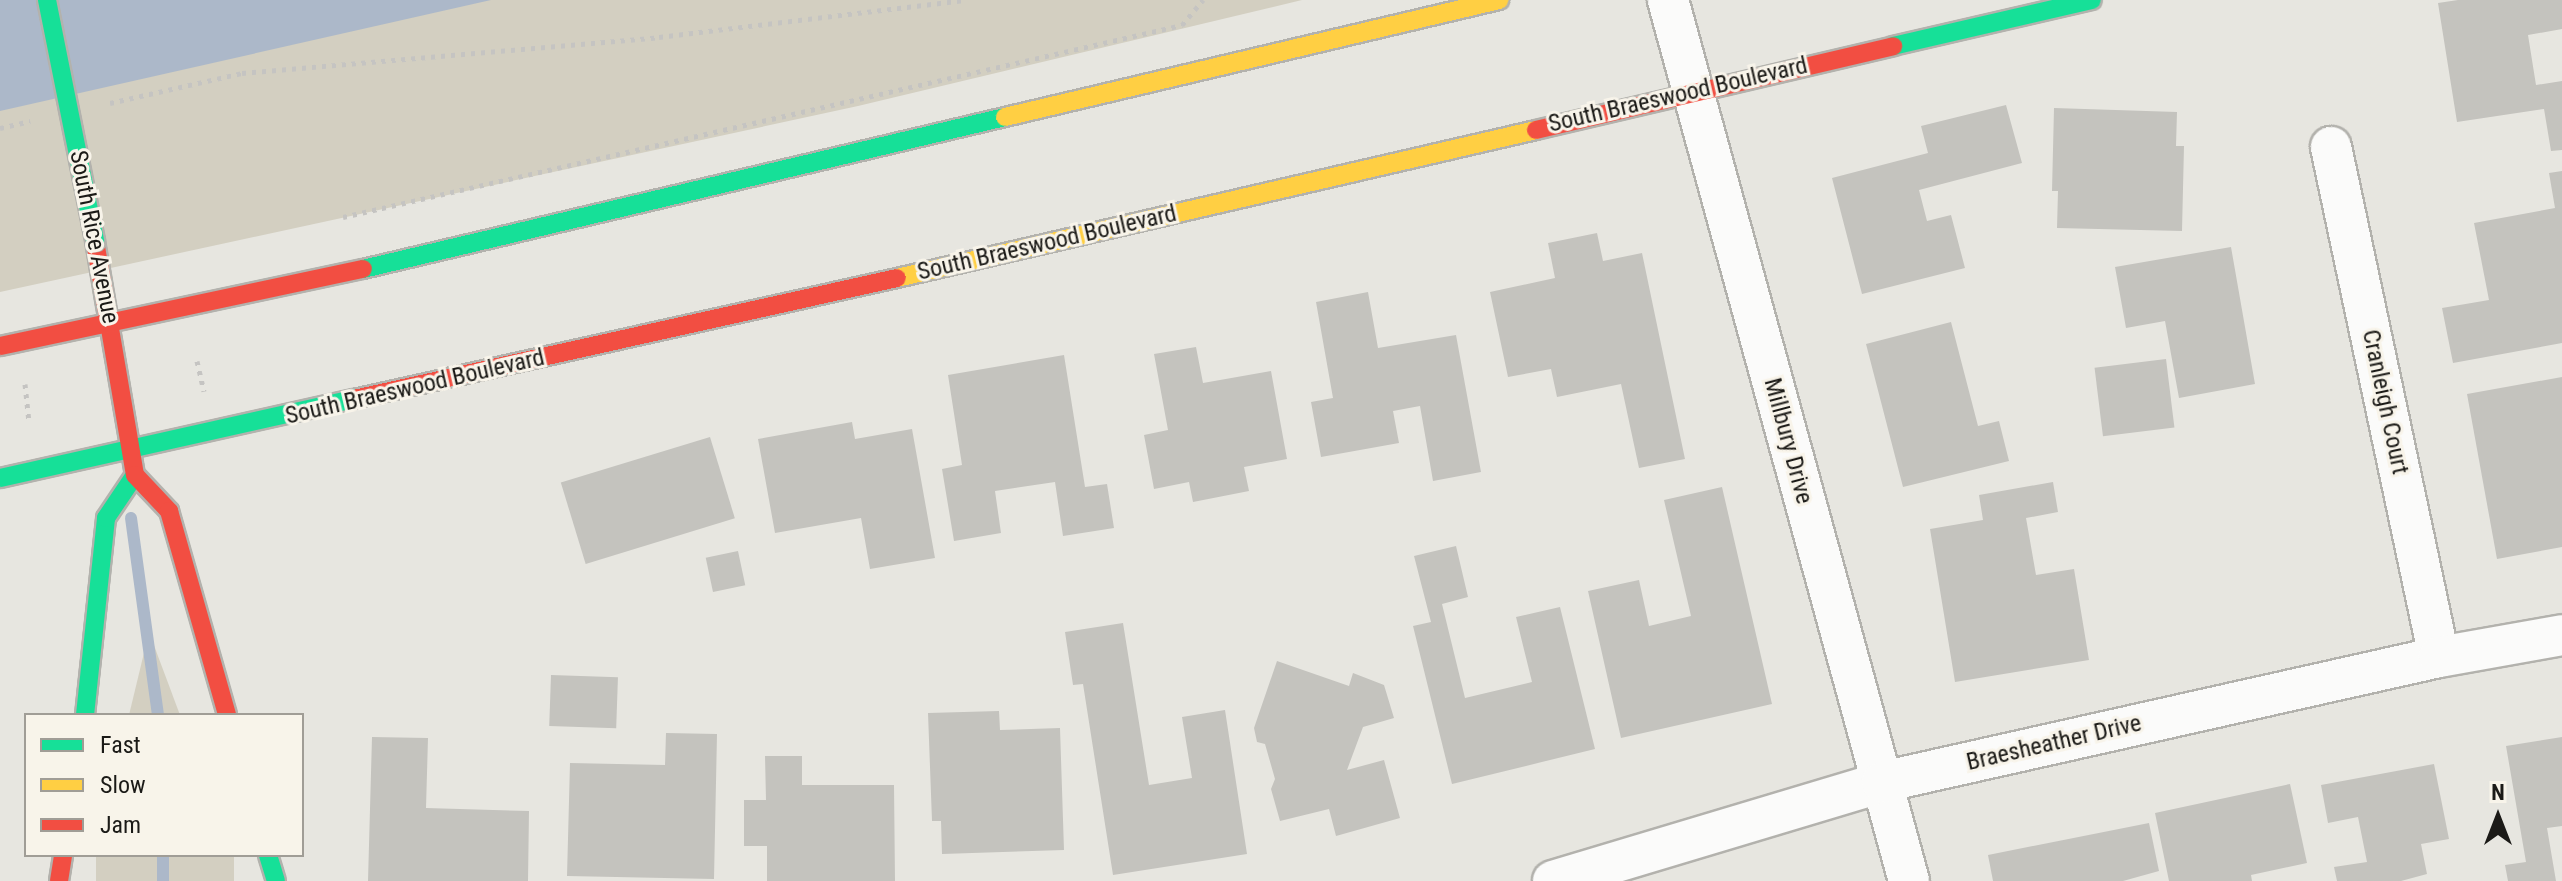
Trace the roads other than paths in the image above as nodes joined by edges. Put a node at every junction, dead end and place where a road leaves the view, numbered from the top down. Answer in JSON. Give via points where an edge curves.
{"nodes":[{"id":1,"x":47,"y":0,"type":"edge"},
{"id":2,"x":1499,"y":0,"type":"edge"},
{"id":3,"x":1668,"y":0,"type":"edge"},
{"id":4,"x":2092,"y":0,"type":"edge"},
{"id":5,"x":1691,"y":91,"type":"junction"},
{"id":6,"x":2331,"y":147,"type":"dead end"},
{"id":7,"x":112,"y":326,"type":"junction"},
{"id":8,"x":0,"y":346,"type":"edge"},
{"id":9,"x":133,"y":451,"type":"junction"},
{"id":10,"x":135,"y":475,"type":"junction"},
{"id":11,"x":0,"y":478,"type":"edge"},
{"id":12,"x":2562,"y":635,"type":"edge"},
{"id":13,"x":2439,"y":657,"type":"junction"},
{"id":14,"x":85,"y":713,"type":"edge"},
{"id":15,"x":226,"y":713,"type":"edge"},
{"id":16,"x":1882,"y":782,"type":"junction"},
{"id":17,"x":63,"y":857,"type":"edge"},
{"id":18,"x":269,"y":857,"type":"edge"},
{"id":19,"x":59,"y":881,"type":"edge"},
{"id":20,"x":276,"y":881,"type":"edge"},
{"id":21,"x":1553,"y":881,"type":"edge"},
{"id":22,"x":1909,"y":881,"type":"edge"}],
"edges":[{"from":1,"to":7,"type":"main road","name":"South Rice Avenue","bridge":true},
{"from":2,"to":7,"type":"main road"},
{"from":3,"to":5,"type":"street","name":"Millbury Drive"},
{"from":4,"to":5,"type":"main road","name":"South Braeswood Boulevard"},
{"from":5,"to":9,"type":"main road","name":"South Braeswood Boulevard"},
{"from":5,"to":16,"type":"street","name":"Millbury Drive"},
{"from":6,"to":13,"type":"street","name":"Cranleigh Court"},
{"from":7,"to":8,"type":"main road"},
{"from":7,"to":9,"type":"main road","name":"South Rice Avenue"},
{"from":9,"to":10,"type":"main road","name":"South Rice Avenue"},
{"from":9,"to":11,"type":"main road","name":"South Braeswood Boulevard"},
{"from":10,"to":14,"type":"main road","via":[[106,518]]},
{"from":10,"to":15,"type":"main road","via":[[169,511]]},
{"from":12,"to":13,"type":"street","name":"Braesheather Drive"},
{"from":13,"to":16,"type":"street","name":"Braesheather Drive"},
{"from":16,"to":21,"type":"street","name":"Braesheather Drive"},
{"from":16,"to":22,"type":"street","name":"Millbury Drive"},
{"from":17,"to":19,"type":"main road"},
{"from":18,"to":20,"type":"main road"}]}
